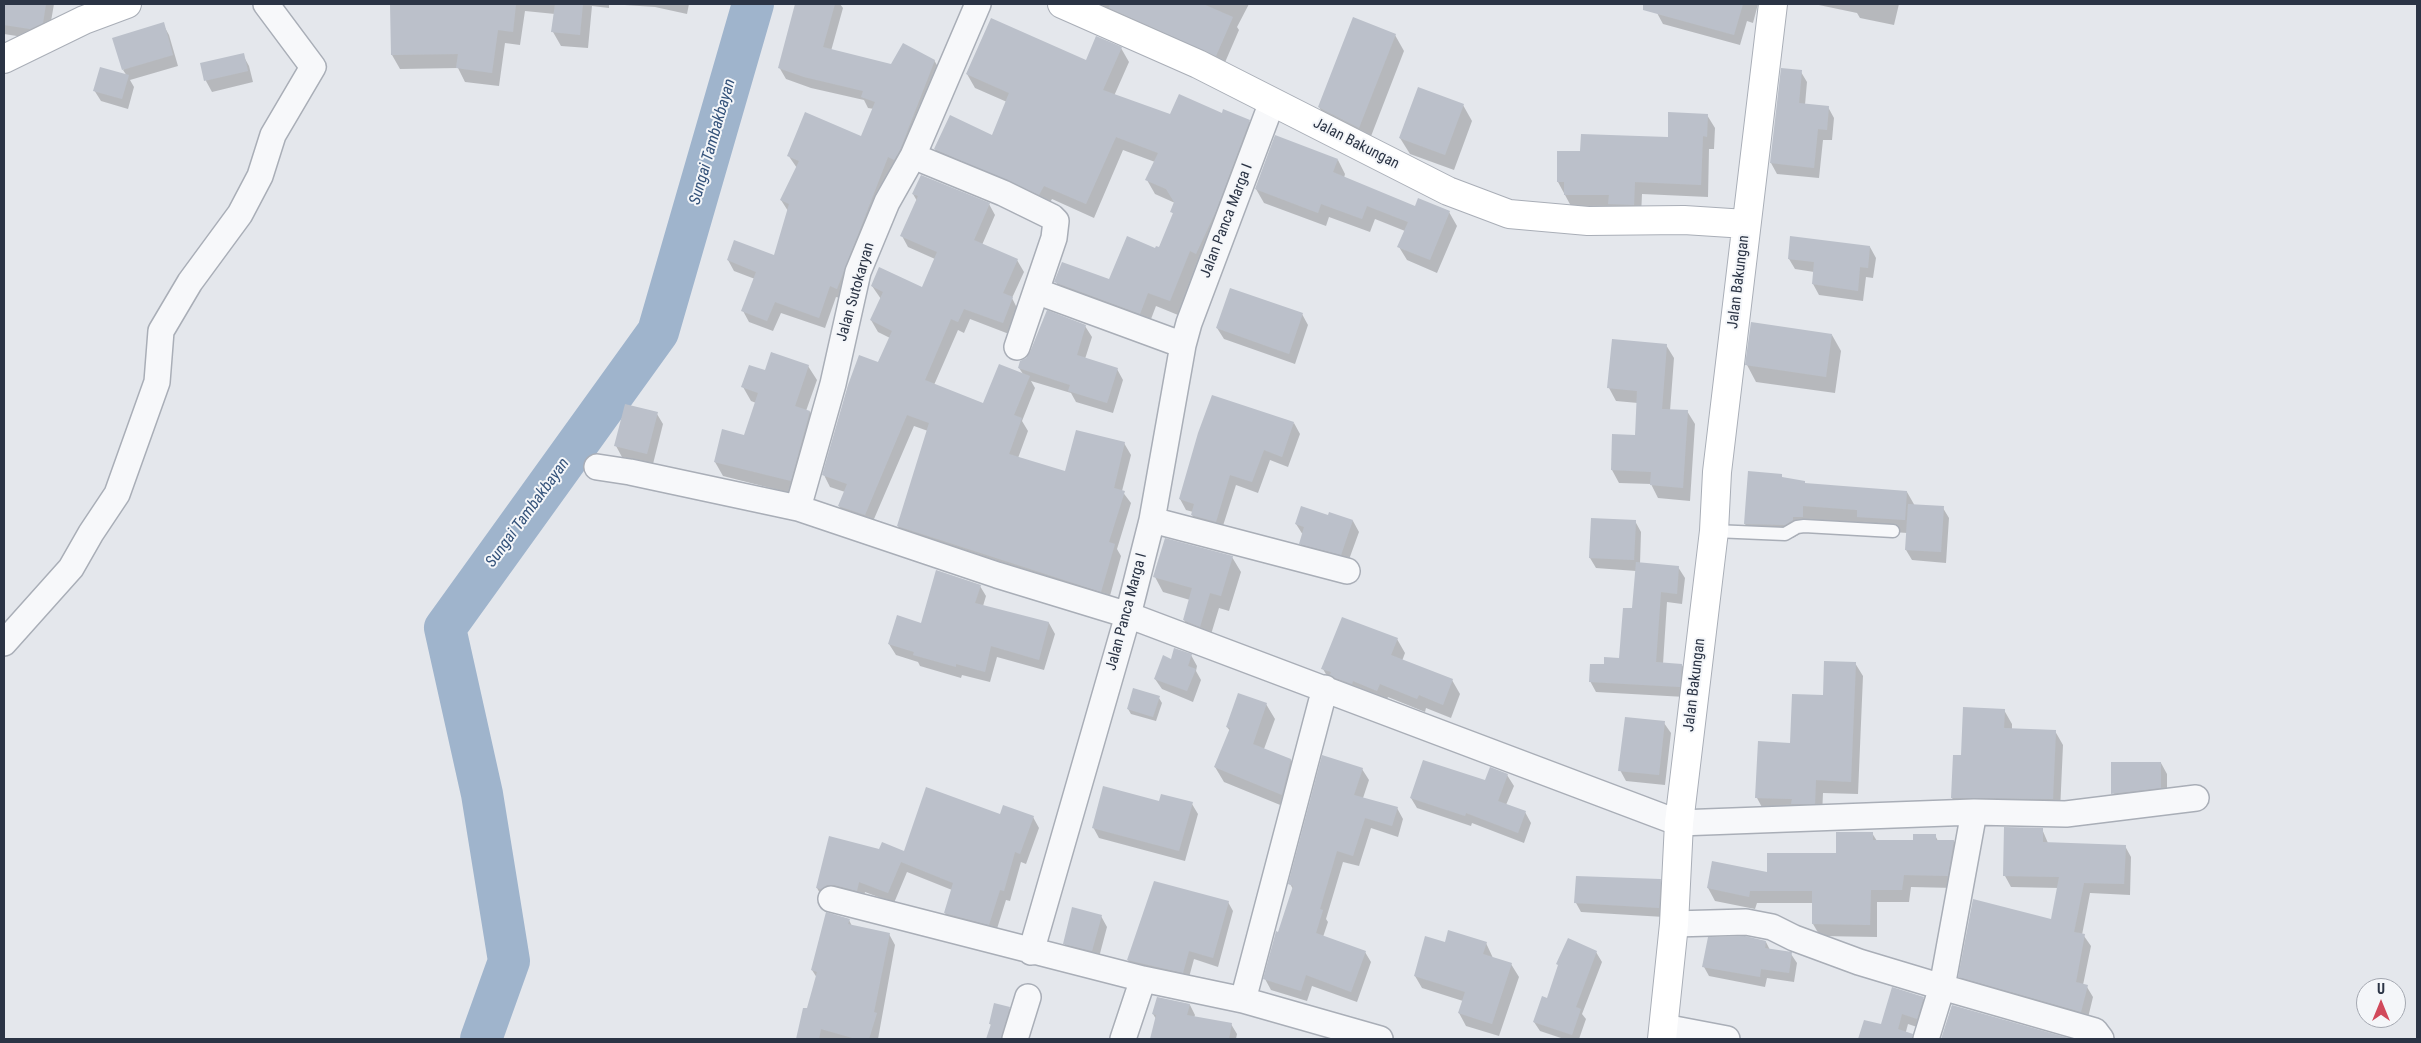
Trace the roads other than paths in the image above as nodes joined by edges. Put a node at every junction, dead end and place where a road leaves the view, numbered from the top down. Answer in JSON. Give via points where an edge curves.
{"nodes":[{"id":1,"x":127,"y":4,"type":"edge"},
{"id":2,"x":266,"y":4,"type":"edge"},
{"id":3,"x":978,"y":4,"type":"edge"},
{"id":4,"x":1062,"y":4,"type":"edge"},
{"id":5,"x":1773,"y":4,"type":"edge"},
{"id":6,"x":4,"y":59,"type":"edge"},
{"id":7,"x":1272,"y":102,"type":"junction"},
{"id":8,"x":914,"y":156,"type":"junction"},
{"id":9,"x":1746,"y":224,"type":"junction"},
{"id":10,"x":1036,"y":291,"type":"junction"},
{"id":11,"x":1182,"y":345,"type":"junction"},
{"id":12,"x":1017,"y":348,"type":"dead end"},
{"id":13,"x":597,"y":467,"type":"dead end"},
{"id":14,"x":798,"y":508,"type":"junction"},
{"id":15,"x":1152,"y":520,"type":"junction"},
{"id":16,"x":1714,"y":531,"type":"junction"},
{"id":17,"x":1893,"y":531,"type":"dead end"},
{"id":18,"x":1347,"y":572,"type":"dead end"},
{"id":19,"x":1128,"y":615,"type":"junction"},
{"id":20,"x":4,"y":643,"type":"edge"},
{"id":21,"x":1324,"y":688,"type":"junction"},
{"id":22,"x":2196,"y":798,"type":"dead end"},
{"id":23,"x":1974,"y":812,"type":"junction"},
{"id":24,"x":1679,"y":823,"type":"junction"},
{"id":25,"x":830,"y":899,"type":"dead end"},
{"id":26,"x":1674,"y":924,"type":"junction"},
{"id":27,"x":1031,"y":952,"type":"junction"},
{"id":28,"x":1143,"y":979,"type":"junction"},
{"id":29,"x":1942,"y":987,"type":"junction"},
{"id":30,"x":1028,"y":997,"type":"dead end"},
{"id":31,"x":1244,"y":1000,"type":"junction"},
{"id":32,"x":1663,"y":1033,"type":"edge"},
{"id":33,"x":1015,"y":1039,"type":"edge"},
{"id":34,"x":1123,"y":1039,"type":"edge"},
{"id":35,"x":1380,"y":1039,"type":"edge"},
{"id":36,"x":1727,"y":1039,"type":"edge"},
{"id":37,"x":1926,"y":1039,"type":"edge"},
{"id":38,"x":2101,"y":1039,"type":"edge"}],
"edges":[{"from":1,"to":6,"type":"main road","via":[[84,20]]},
{"from":2,"to":20,"type":"street","via":[[313,67],[273,135],[260,176],[240,214],[190,282],[161,331],[157,382],[117,494],[71,568]]},
{"from":3,"to":8,"type":"street","name":"Jalan Sutokaryan"},
{"from":4,"to":7,"type":"main road","name":"Jalan Bakungan","via":[[1198,64]]},
{"from":5,"to":9,"type":"main road"},
{"from":7,"to":9,"type":"main road","name":"Jalan Bakungan","via":[[1448,191],[1509,214],[1588,221],[1684,220]]},
{"from":7,"to":11,"type":"street","name":"Jalan Panca Marga I"},
{"from":8,"to":10,"type":"street","via":[[1003,193],[1056,221],[1054,238]]},
{"from":8,"to":14,"type":"street","name":"Jalan Sutokaryan","via":[[887,202],[858,272],[833,384]]},
{"from":9,"to":16,"type":"main road","name":"Jalan Bakungan","via":[[1717,472]]},
{"from":10,"to":11,"type":"street"},
{"from":10,"to":12,"type":"street"},
{"from":11,"to":15,"type":"street","name":"Jalan Panca Marga I"},
{"from":13,"to":14,"type":"street"},
{"from":14,"to":19,"type":"street"},
{"from":15,"to":18,"type":"street"},
{"from":15,"to":19,"type":"street","name":"Jalan Panca Marga I"},
{"from":16,"to":17,"type":"lane","via":[[1785,534],[1804,526]]},
{"from":16,"to":24,"type":"main road","name":"Jalan Bakungan"},
{"from":19,"to":21,"type":"street"},
{"from":19,"to":27,"type":"street","name":"Jalan Panca Marga I"},
{"from":21,"to":24,"type":"street"},
{"from":21,"to":31,"type":"street"},
{"from":22,"to":23,"type":"street","via":[[2066,814]]},
{"from":23,"to":24,"type":"street"},
{"from":23,"to":29,"type":"street"},
{"from":24,"to":26,"type":"main road","name":"Jalan Bakungan"},
{"from":25,"to":27,"type":"street"},
{"from":26,"to":29,"type":"street","via":[[1746,922],[1772,927],[1859,962]]},
{"from":26,"to":32,"type":"main road","name":"Jalan Bakungan"},
{"from":27,"to":28,"type":"street"},
{"from":28,"to":31,"type":"street"},
{"from":28,"to":34,"type":"street"},
{"from":29,"to":37,"type":"street"},
{"from":29,"to":38,"type":"street","via":[[2095,1031]]},
{"from":30,"to":33,"type":"street"},
{"from":31,"to":35,"type":"street"},
{"from":32,"to":36,"type":"street"}]}
